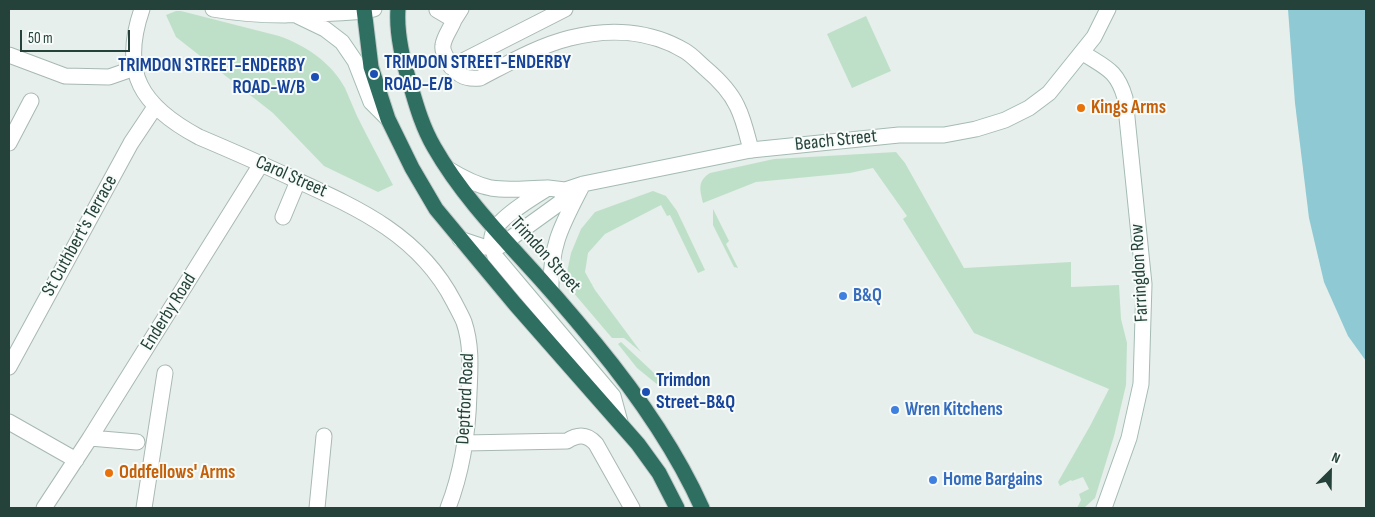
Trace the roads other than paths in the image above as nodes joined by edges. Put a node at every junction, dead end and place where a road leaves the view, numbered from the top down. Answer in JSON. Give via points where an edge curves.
{"nodes":[{"id":1,"x":142,"y":9,"type":"edge"},
{"id":2,"x":213,"y":9,"type":"edge"},
{"id":3,"x":565,"y":9,"type":"edge"},
{"id":4,"x":1108,"y":9,"type":"edge"},
{"id":5,"x":367,"y":10,"type":"edge"},
{"id":6,"x":397,"y":10,"type":"edge"},
{"id":7,"x":437,"y":10,"type":"dead end"},
{"id":8,"x":294,"y":14,"type":"junction"},
{"id":9,"x":458,"y":14,"type":"edge"},
{"id":10,"x":1083,"y":52,"type":"junction"},
{"id":11,"x":9,"y":54,"type":"edge"},
{"id":12,"x":451,"y":67,"type":"junction"},
{"id":13,"x":135,"y":68,"type":"junction"},
{"id":14,"x":30,"y":101,"type":"dead end"},
{"id":15,"x":155,"y":107,"type":"junction"},
{"id":16,"x":388,"y":119,"type":"junction"},
{"id":17,"x":9,"y":143,"type":"edge"},
{"id":18,"x":750,"y":150,"type":"junction"},
{"id":19,"x":261,"y":164,"type":"junction"},
{"id":20,"x":448,"y":170,"type":"junction"},
{"id":21,"x":298,"y":181,"type":"junction"},
{"id":22,"x":583,"y":184,"type":"junction"},
{"id":23,"x":548,"y":188,"type":"junction"},
{"id":24,"x":565,"y":190,"type":"junction"},
{"id":25,"x":283,"y":217,"type":"dead end"},
{"id":26,"x":495,"y":229,"type":"junction"},
{"id":27,"x":460,"y":238,"type":"junction"},
{"id":28,"x":507,"y":243,"type":"junction"},
{"id":29,"x":492,"y":248,"type":"junction"},
{"id":30,"x":551,"y":291,"type":"junction"},
{"id":31,"x":448,"y":292,"type":"joint"},
{"id":32,"x":9,"y":367,"type":"edge"},
{"id":33,"x":165,"y":373,"type":"dead end"},
{"id":34,"x":9,"y":422,"type":"edge"},
{"id":35,"x":620,"y":422,"type":"junction"},
{"id":36,"x":324,"y":436,"type":"dead end"},
{"id":37,"x":90,"y":438,"type":"junction"},
{"id":38,"x":136,"y":442,"type":"dead end"},
{"id":39,"x":465,"y":442,"type":"junction"},
{"id":40,"x":76,"y":460,"type":"junction"},
{"id":41,"x":44,"y":508,"type":"edge"},
{"id":42,"x":144,"y":508,"type":"edge"},
{"id":43,"x":318,"y":508,"type":"edge"},
{"id":44,"x":448,"y":508,"type":"edge"},
{"id":45,"x":632,"y":508,"type":"edge"},
{"id":46,"x":677,"y":508,"type":"edge"},
{"id":47,"x":702,"y":508,"type":"edge"},
{"id":48,"x":1104,"y":508,"type":"edge"}],
"edges":[{"from":1,"to":13,"type":"street","name":"Carol Street","via":[[132,48]]},
{"from":2,"to":8,"type":"street","via":[[234,13]]},
{"from":3,"to":12,"type":"street"},
{"from":4,"to":10,"type":"street","name":"Beach Street"},
{"from":5,"to":8,"type":"street"},
{"from":5,"to":16,"type":"highway","via":[[371,66]]},
{"from":6,"to":20,"type":"highway","name":"Trimdon Street","via":[[398,40],[406,74],[421,121]]},
{"from":7,"to":9,"type":"street"},
{"from":8,"to":16,"type":"street","via":[[325,29],[342,42],[355,61],[371,102]]},
{"from":9,"to":12,"type":"street","via":[[443,48]]},
{"from":10,"to":18,"type":"street","name":"Beach Street","via":[[1049,93],[1029,108],[976,129],[944,135],[899,135]]},
{"from":10,"to":48,"type":"street","name":"Farringdon Row","via":[[1117,76],[1122,85],[1144,284],[1142,384],[1129,438]]},
{"from":11,"to":13,"type":"street","via":[[65,76],[109,76]]},
{"from":12,"to":18,"type":"street","via":[[465,78],[480,78],[548,44],[571,37],[613,32],[656,38],[685,51],[728,90],[740,112]]},
{"from":13,"to":15,"type":"street","name":"Carol Street","via":[[142,88]]},
{"from":14,"to":17,"type":"street"},
{"from":15,"to":19,"type":"street","name":"Carol Street","via":[[183,128]]},
{"from":15,"to":32,"type":"street","name":"St Cuthbert's Terrace","via":[[131,143]]},
{"from":16,"to":27,"type":"highway","via":[[431,200]]},
{"from":18,"to":22,"type":"street","name":"Beach Street"},
{"from":19,"to":21,"type":"street","name":"Carol Street"},
{"from":19,"to":37,"type":"street","name":"Enderby Road"},
{"from":20,"to":23,"type":"street","name":"Beach Street","via":[[492,188]]},
{"from":20,"to":26,"type":"highway","name":"Trimdon Street"},
{"from":21,"to":25,"type":"street"},
{"from":21,"to":31,"type":"street","name":"Carol Street","via":[[350,204],[404,239],[423,257]]},
{"from":22,"to":24,"type":"street","name":"Beach Street"},
{"from":22,"to":30,"type":"street","via":[[556,238],[550,269]]},
{"from":23,"to":24,"type":"street","name":"Beach Street"},
{"from":23,"to":26,"type":"street"},
{"from":24,"to":28,"type":"street","via":[[560,202]]},
{"from":26,"to":28,"type":"highway","name":"Trimdon Street"},
{"from":26,"to":29,"type":"street"},
{"from":27,"to":29,"type":"street"},
{"from":27,"to":35,"type":"highway"},
{"from":28,"to":29,"type":"street"},
{"from":28,"to":30,"type":"highway","name":"Trimdon Street"},
{"from":29,"to":35,"type":"street","via":[[500,265],[613,396]]},
{"from":30,"to":47,"type":"highway","name":"Trimdon Street","via":[[637,396],[674,452]]},
{"from":31,"to":39,"type":"street","name":"Deptford Road","via":[[464,322],[470,350]]},
{"from":33,"to":42,"type":"street"},
{"from":34,"to":40,"type":"street"},
{"from":35,"to":46,"type":"highway","via":[[659,473]]},
{"from":36,"to":43,"type":"street"},
{"from":37,"to":38,"type":"street"},
{"from":37,"to":40,"type":"street","name":"Enderby Road"},
{"from":39,"to":44,"type":"street","name":"Deptford Road"},
{"from":39,"to":45,"type":"street","via":[[567,441],[574,436],[591,438]]},
{"from":40,"to":41,"type":"street","name":"Enderby Road"}]}
